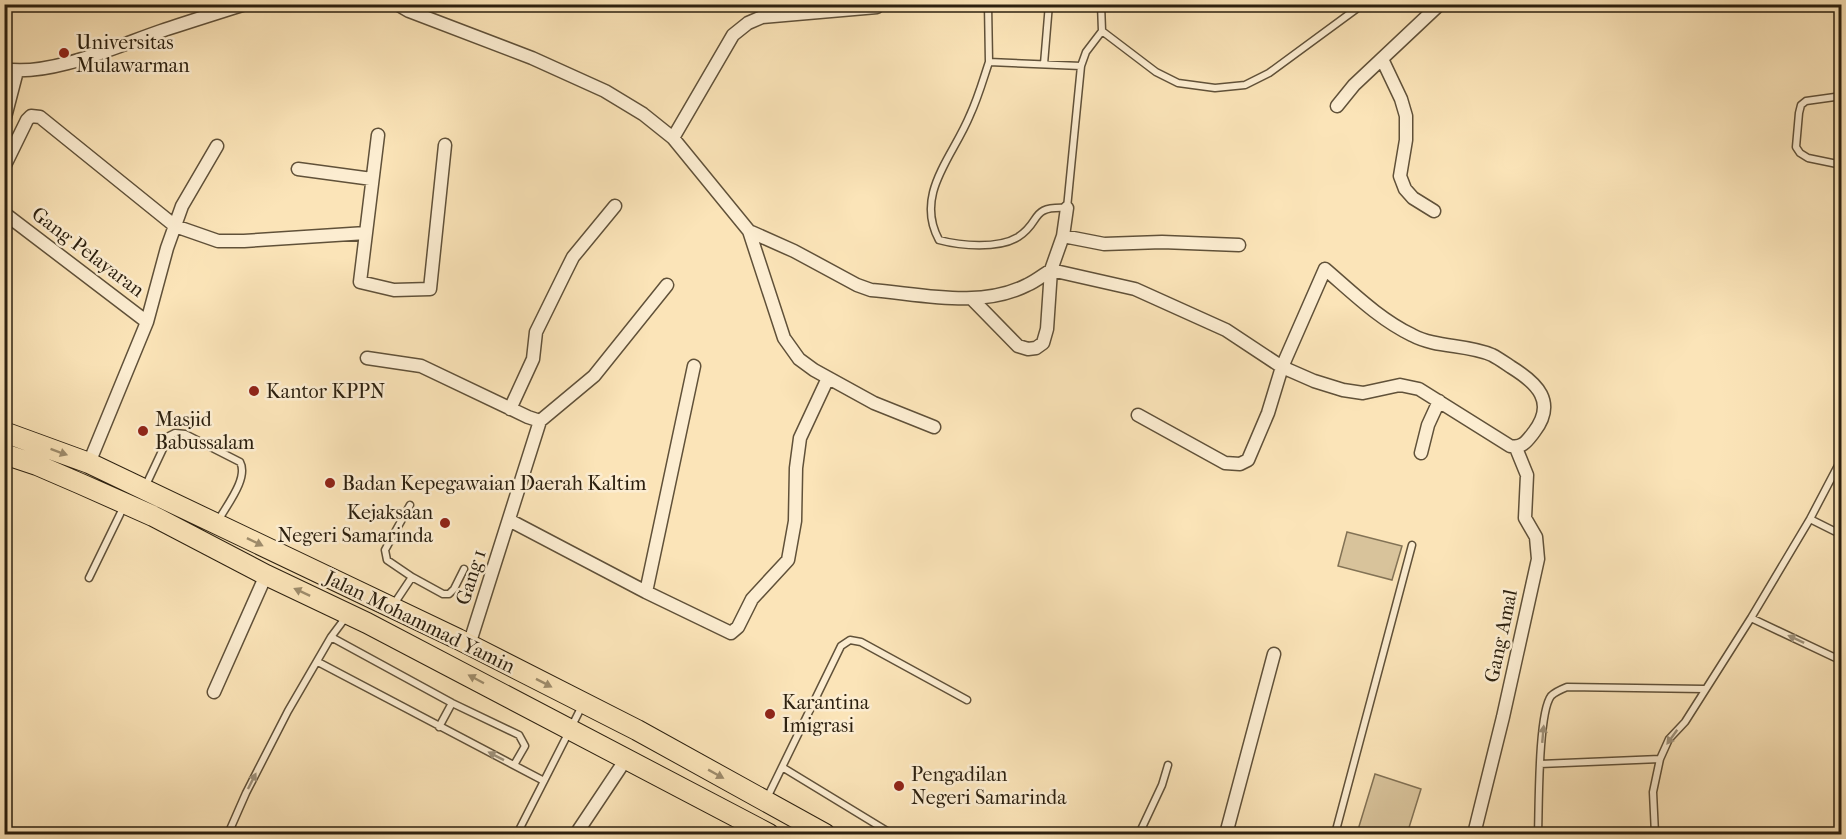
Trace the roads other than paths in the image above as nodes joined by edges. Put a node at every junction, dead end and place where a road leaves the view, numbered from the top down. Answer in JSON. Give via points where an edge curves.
{"nodes":[{"id":1,"x":244,"y":4,"type":"edge"},
{"id":2,"x":397,"y":4,"type":"edge"},
{"id":3,"x":988,"y":4,"type":"edge"},
{"id":4,"x":1049,"y":4,"type":"edge"},
{"id":5,"x":1101,"y":4,"type":"edge"},
{"id":6,"x":1363,"y":4,"type":"edge"},
{"id":7,"x":1440,"y":4,"type":"edge"},
{"id":8,"x":877,"y":7,"type":"dead end"},
{"id":9,"x":1102,"y":31,"type":"junction"},
{"id":10,"x":1382,"y":58,"type":"junction"},
{"id":11,"x":989,"y":62,"type":"junction"},
{"id":12,"x":1044,"y":64,"type":"junction"},
{"id":13,"x":1081,"y":66,"type":"junction"},
{"id":14,"x":4,"y":69,"type":"edge"},
{"id":15,"x":17,"y":71,"type":"junction"},
{"id":16,"x":1842,"y":96,"type":"edge"},
{"id":17,"x":1337,"y":106,"type":"dead end"},
{"id":18,"x":4,"y":121,"type":"edge"},
{"id":19,"x":378,"y":135,"type":"dead end"},
{"id":20,"x":673,"y":138,"type":"junction"},
{"id":21,"x":445,"y":145,"type":"dead end"},
{"id":22,"x":217,"y":146,"type":"dead end"},
{"id":23,"x":1842,"y":165,"type":"edge"},
{"id":24,"x":4,"y":167,"type":"edge"},
{"id":25,"x":298,"y":169,"type":"dead end"},
{"id":26,"x":372,"y":179,"type":"junction"},
{"id":27,"x":615,"y":206,"type":"dead end"},
{"id":28,"x":1067,"y":208,"type":"junction"},
{"id":29,"x":1434,"y":211,"type":"dead end"},
{"id":30,"x":4,"y":213,"type":"edge"},
{"id":31,"x":175,"y":226,"type":"junction"},
{"id":32,"x":749,"y":231,"type":"junction"},
{"id":33,"x":366,"y":233,"type":"junction"},
{"id":34,"x":1063,"y":236,"type":"junction"},
{"id":35,"x":1239,"y":245,"type":"dead end"},
{"id":36,"x":1051,"y":270,"type":"junction"},
{"id":37,"x":667,"y":285,"type":"dead end"},
{"id":38,"x":972,"y":299,"type":"junction"},
{"id":39,"x":147,"y":322,"type":"junction"},
{"id":40,"x":367,"y":358,"type":"dead end"},
{"id":41,"x":694,"y":366,"type":"dead end"},
{"id":42,"x":1282,"y":367,"type":"junction"},
{"id":43,"x":828,"y":378,"type":"junction"},
{"id":44,"x":1439,"y":400,"type":"junction"},
{"id":45,"x":510,"y":409,"type":"junction"},
{"id":46,"x":1138,"y":415,"type":"dead end"},
{"id":47,"x":540,"y":421,"type":"junction"},
{"id":48,"x":934,"y":427,"type":"dead end"},
{"id":49,"x":4,"y":432,"type":"edge"},
{"id":50,"x":1516,"y":448,"type":"junction"},
{"id":51,"x":1421,"y":453,"type":"dead end"},
{"id":52,"x":4,"y":454,"type":"edge"},
{"id":53,"x":1842,"y":458,"type":"edge"},
{"id":54,"x":89,"y":463,"type":"junction"},
{"id":55,"x":144,"y":489,"type":"junction"},
{"id":56,"x":125,"y":504,"type":"junction"},
{"id":57,"x":410,"y":505,"type":"dead end"},
{"id":58,"x":1810,"y":519,"type":"junction"},
{"id":59,"x":509,"y":520,"type":"junction"},
{"id":60,"x":217,"y":523,"type":"junction"},
{"id":61,"x":1842,"y":535,"type":"edge"},
{"id":62,"x":1412,"y":545,"type":"dead end"},
{"id":63,"x":464,"y":569,"type":"dead end"},
{"id":64,"x":266,"y":575,"type":"junction"},
{"id":65,"x":412,"y":577,"type":"junction"},
{"id":66,"x":89,"y":578,"type":"dead end"},
{"id":67,"x":646,"y":592,"type":"junction"},
{"id":68,"x":392,"y":607,"type":"junction"},
{"id":69,"x":348,"y":614,"type":"junction"},
{"id":70,"x":1751,"y":618,"type":"junction"},
{"id":71,"x":331,"y":638,"type":"junction"},
{"id":72,"x":469,"y":645,"type":"junction"},
{"id":73,"x":1274,"y":654,"type":"dead end"},
{"id":74,"x":1842,"y":661,"type":"edge"},
{"id":75,"x":318,"y":662,"type":"junction"},
{"id":76,"x":1704,"y":689,"type":"junction"},
{"id":77,"x":214,"y":692,"type":"dead end"},
{"id":78,"x":967,"y":700,"type":"dead end"},
{"id":79,"x":452,"y":703,"type":"junction"},
{"id":80,"x":584,"y":703,"type":"junction"},
{"id":81,"x":439,"y":727,"type":"junction"},
{"id":82,"x":570,"y":729,"type":"junction"},
{"id":83,"x":627,"y":759,"type":"junction"},
{"id":84,"x":1660,"y":759,"type":"junction"},
{"id":85,"x":1540,"y":764,"type":"junction"},
{"id":86,"x":514,"y":765,"type":"junction"},
{"id":87,"x":1168,"y":765,"type":"dead end"},
{"id":88,"x":782,"y":767,"type":"junction"},
{"id":89,"x":543,"y":781,"type":"junction"},
{"id":90,"x":766,"y":801,"type":"junction"},
{"id":91,"x":228,"y":834,"type":"edge"},
{"id":92,"x":517,"y":834,"type":"edge"},
{"id":93,"x":576,"y":834,"type":"edge"},
{"id":94,"x":769,"y":834,"type":"edge"},
{"id":95,"x":825,"y":834,"type":"edge"},
{"id":96,"x":892,"y":834,"type":"edge"},
{"id":97,"x":1139,"y":834,"type":"edge"},
{"id":98,"x":1226,"y":834,"type":"edge"},
{"id":99,"x":1335,"y":834,"type":"edge"},
{"id":100,"x":1474,"y":834,"type":"edge"},
{"id":101,"x":1538,"y":834,"type":"edge"},
{"id":102,"x":1655,"y":834,"type":"edge"}],
"edges":[{"from":1,"to":15,"type":"street","via":[[85,57]]},
{"from":2,"to":20,"type":"street","via":[[606,91]]},
{"from":3,"to":11,"type":"lane"},
{"from":4,"to":12,"type":"lane"},
{"from":5,"to":9,"type":"lane"},
{"from":6,"to":9,"type":"lane","via":[[1269,73],[1245,85],[1215,88],[1178,83],[1156,72]]},
{"from":7,"to":10,"type":"street"},
{"from":8,"to":20,"type":"street","via":[[781,14],[748,23],[733,35]]},
{"from":9,"to":13,"type":"lane"},
{"from":10,"to":17,"type":"street"},
{"from":10,"to":29,"type":"street","via":[[1406,116],[1400,176],[1413,198]]},
{"from":11,"to":12,"type":"lane"},
{"from":11,"to":28,"type":"lane","via":[[970,117],[936,179],[932,227],[939,240],[960,245],[1008,242],[1020,236],[1040,212],[1052,207]]},
{"from":12,"to":13,"type":"lane"},
{"from":13,"to":28,"type":"lane"},
{"from":14,"to":15,"type":"street"},
{"from":15,"to":18,"type":"street"},
{"from":16,"to":23,"type":"lane","via":[[1801,105],[1796,147],[1808,158]]},
{"from":19,"to":26,"type":"street"},
{"from":20,"to":32,"type":"street"},
{"from":21,"to":33,"type":"street","via":[[430,289],[394,290],[360,282]]},
{"from":22,"to":31,"type":"street","via":[[182,206]]},
{"from":24,"to":31,"type":"street","via":[[27,120],[40,117]]},
{"from":25,"to":26,"type":"street"},
{"from":26,"to":33,"type":"street"},
{"from":27,"to":45,"type":"street","via":[[573,256],[564,273],[536,332],[533,359]]},
{"from":28,"to":34,"type":"street"},
{"from":30,"to":39,"type":"street","name":"Gang Pelayaran"},
{"from":31,"to":33,"type":"street","via":[[218,240],[244,241]]},
{"from":31,"to":39,"type":"street"},
{"from":32,"to":38,"type":"street","via":[[864,288]]},
{"from":32,"to":43,"type":"street","via":[[783,338],[799,359]]},
{"from":34,"to":35,"type":"street","via":[[1104,244]]},
{"from":34,"to":36,"type":"street"},
{"from":36,"to":38,"type":"street","via":[[1008,292]]},
{"from":36,"to":38,"type":"street","via":[[1047,329],[1043,343],[1036,348],[1018,346]]},
{"from":36,"to":42,"type":"street","via":[[1135,289],[1226,330]]},
{"from":37,"to":47,"type":"street","via":[[594,376]]},
{"from":39,"to":54,"type":"street"},
{"from":40,"to":45,"type":"street","via":[[421,366]]},
{"from":41,"to":67,"type":"street"},
{"from":42,"to":44,"type":"street","via":[[1342,390],[1363,393],[1400,385],[1419,389]]},
{"from":42,"to":46,"type":"street","via":[[1248,460],[1240,464],[1226,463]]},
{"from":42,"to":50,"type":"street","via":[[1325,269],[1389,324],[1418,338],[1491,354],[1536,384],[1543,397],[1541,421],[1523,446]]},
{"from":43,"to":48,"type":"street","via":[[874,403]]},
{"from":43,"to":67,"type":"street","via":[[800,438],[795,521],[788,560],[753,598],[738,627],[731,633]]},
{"from":44,"to":50,"type":"street","via":[[1499,441]]},
{"from":44,"to":51,"type":"street"},
{"from":45,"to":47,"type":"street"},
{"from":47,"to":59,"type":"street","name":"Gang 1"},
{"from":49,"to":54,"type":"main road","name":"Jalan Mohammad Yamin","one_way":true},
{"from":50,"to":100,"type":"street","name":"Gang Amal","via":[[1527,475],[1525,518],[1536,537],[1538,559]]},
{"from":52,"to":56,"type":"main road","name":"Jalan Mohammad Yamin"},
{"from":53,"to":58,"type":"lane"},
{"from":54,"to":55,"type":"main road","name":"Jalan Mohammad Yamin"},
{"from":55,"to":60,"type":"main road","name":"Jalan Mohammad Yamin"},
{"from":55,"to":60,"type":"lane","via":[[169,436],[185,434],[240,462],[243,468]]},
{"from":56,"to":64,"type":"main road","name":"Jalan Mohammad Yamin"},
{"from":56,"to":66,"type":"lane"},
{"from":57,"to":65,"type":"lane","via":[[385,550],[387,560]]},
{"from":58,"to":61,"type":"lane"},
{"from":58,"to":70,"type":"lane"},
{"from":59,"to":67,"type":"street"},
{"from":59,"to":72,"type":"street","name":"Gang 1"},
{"from":60,"to":68,"type":"main road","name":"Jalan Mohammad Yamin","one_way":true},
{"from":62,"to":99,"type":"lane"},
{"from":63,"to":65,"type":"lane","via":[[449,594]]},
{"from":69,"to":64,"type":"main road","name":"Jalan Mohammad Yamin","one_way":true},
{"from":64,"to":77,"type":"street"},
{"from":65,"to":68,"type":"lane"},
{"from":68,"to":72,"type":"main road","name":"Jalan Mohammad Yamin"},
{"from":69,"to":71,"type":"lane"},
{"from":82,"to":69,"type":"main road","name":"Jalan Mohammad Yamin","one_way":true},
{"from":74,"to":70,"type":"lane","one_way":true},
{"from":70,"to":76,"type":"lane"},
{"from":71,"to":75,"type":"lane"},
{"from":71,"to":79,"type":"lane"},
{"from":72,"to":80,"type":"main road","name":"Jalan Mohammad Yamin","one_way":true},
{"from":73,"to":98,"type":"street"},
{"from":75,"to":81,"type":"lane"},
{"from":91,"to":75,"type":"lane","one_way":true,"via":[[283,721]]},
{"from":76,"to":84,"type":"lane","one_way":true,"via":[[1685,722],[1669,739]]},
{"from":85,"to":76,"type":"lane","one_way":true,"via":[[1545,709],[1552,695],[1567,687]]},
{"from":78,"to":88,"type":"lane","via":[[861,642],[850,640],[841,646]]},
{"from":79,"to":81,"type":"lane"},
{"from":79,"to":86,"type":"lane","via":[[519,735],[525,746]]},
{"from":80,"to":82,"type":"lane"},
{"from":80,"to":90,"type":"main road","name":"Jalan Mohammad Yamin","one_way":true},
{"from":86,"to":81,"type":"lane","one_way":true},
{"from":82,"to":83,"type":"main road","name":"Jalan Mohammad Yamin"},
{"from":82,"to":89,"type":"lane"},
{"from":83,"to":93,"type":"street"},
{"from":83,"to":94,"type":"main road","name":"Jalan Mohammad Yamin"},
{"from":84,"to":85,"type":"lane"},
{"from":84,"to":102,"type":"lane","via":[[1653,792]]},
{"from":85,"to":101,"type":"lane"},
{"from":86,"to":89,"type":"lane"},
{"from":87,"to":97,"type":"lane"},
{"from":88,"to":90,"type":"lane"},
{"from":88,"to":96,"type":"lane"},
{"from":89,"to":92,"type":"lane"},
{"from":90,"to":95,"type":"main road","name":"Jalan Mohammad Yamin"}]}
